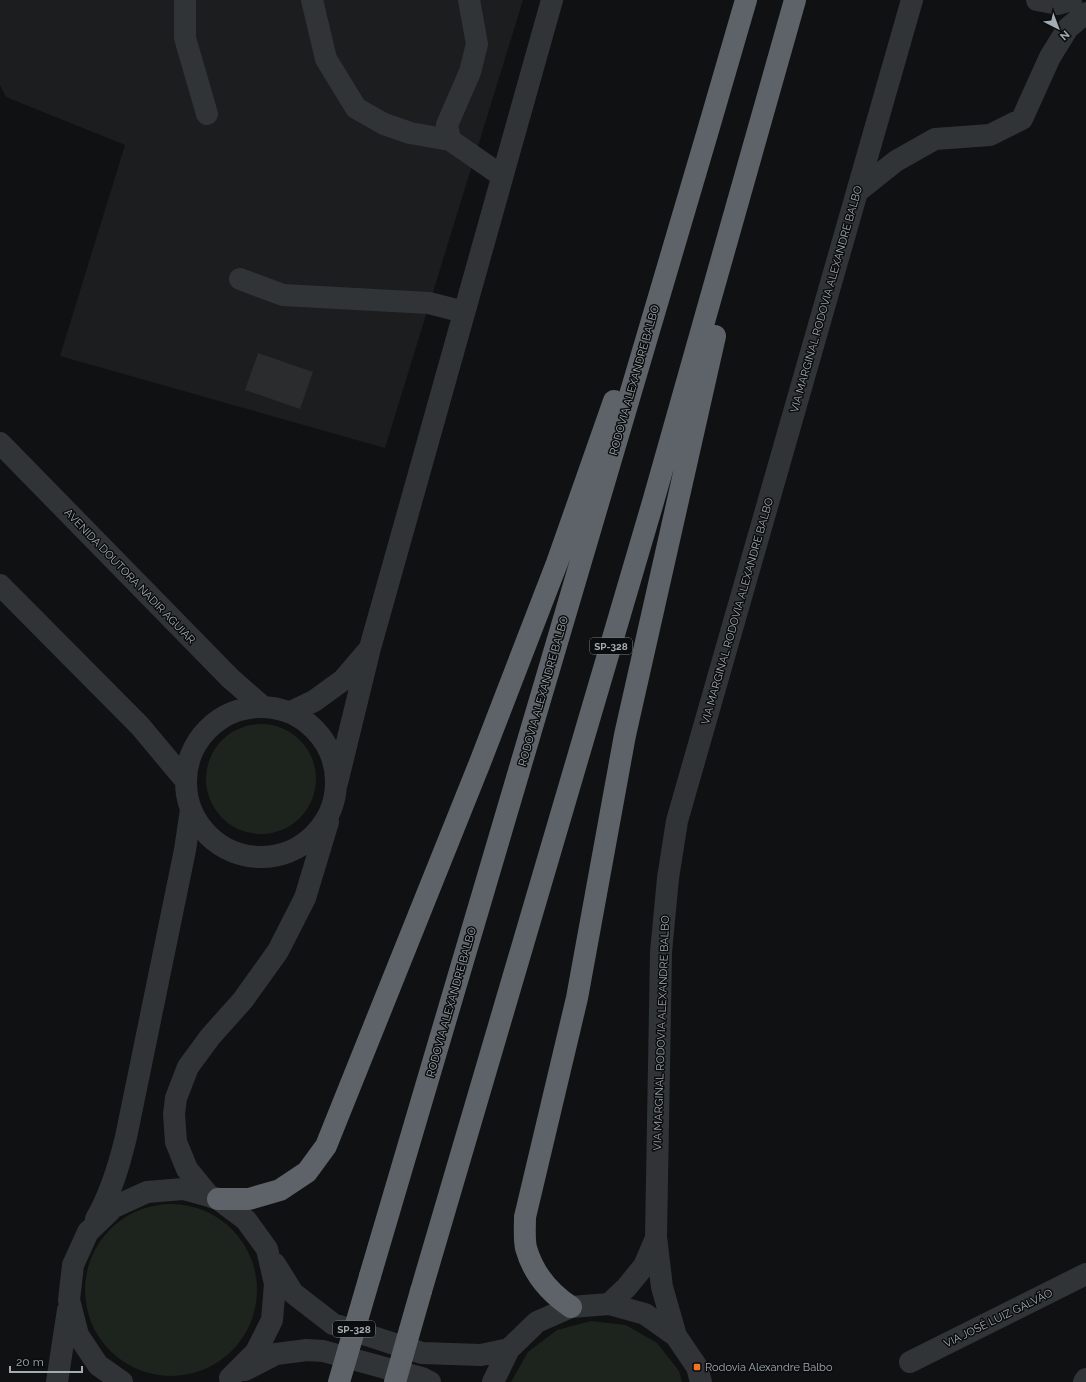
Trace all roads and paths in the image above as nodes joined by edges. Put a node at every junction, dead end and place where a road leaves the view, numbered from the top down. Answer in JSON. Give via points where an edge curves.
{"nodes":[{"id":1,"x":185,"y":0,"type":"edge"},
{"id":2,"x":312,"y":0,"type":"edge"},
{"id":3,"x":469,"y":0,"type":"edge"},
{"id":4,"x":552,"y":0,"type":"edge"},
{"id":5,"x":746,"y":0,"type":"edge"},
{"id":6,"x":796,"y":0,"type":"edge"},
{"id":7,"x":912,"y":0,"type":"edge"},
{"id":8,"x":1037,"y":0,"type":"edge"},
{"id":9,"x":1071,"y":0,"type":"edge"},
{"id":10,"x":1086,"y":13,"type":"edge"},
{"id":11,"x":770,"y":91,"type":"junction"},
{"id":12,"x":208,"y":114,"type":"dead end"},
{"id":13,"x":707,"y":134,"type":"junction"},
{"id":14,"x":450,"y":140,"type":"junction"},
{"id":15,"x":502,"y":176,"type":"junction"},
{"id":16,"x":857,"y":192,"type":"junction"},
{"id":17,"x":240,"y":279,"type":"dead end"},
{"id":18,"x":464,"y":312,"type":"junction"},
{"id":19,"x":0,"y":443,"type":"edge"},
{"id":20,"x":0,"y":585,"type":"edge"},
{"id":21,"x":370,"y":648,"type":"junction"},
{"id":22,"x":262,"y":706,"type":"junction"},
{"id":23,"x":291,"y":712,"type":"junction"},
{"id":24,"x":186,"y":782,"type":"junction"},
{"id":25,"x":337,"y":782,"type":"junction"},
{"id":26,"x":191,"y":810,"type":"junction"},
{"id":27,"x":331,"y":812,"type":"junction"},
{"id":28,"x":214,"y":1197,"type":"junction"},
{"id":29,"x":88,"y":1232,"type":"junction"},
{"id":30,"x":656,"y":1236,"type":"junction"},
{"id":31,"x":267,"y":1249,"type":"junction"},
{"id":32,"x":1086,"y":1274,"type":"edge"},
{"id":33,"x":69,"y":1300,"type":"junction"},
{"id":34,"x":609,"y":1304,"type":"junction"},
{"id":35,"x":571,"y":1306,"type":"junction"},
{"id":36,"x":676,"y":1336,"type":"junction"},
{"id":37,"x":509,"y":1349,"type":"junction"},
{"id":38,"x":910,"y":1362,"type":"dead end"},
{"id":39,"x":226,"y":1380,"type":"edge"},
{"id":40,"x":1086,"y":1380,"type":"edge"},
{"id":41,"x":57,"y":1382,"type":"edge"},
{"id":42,"x":122,"y":1382,"type":"edge"},
{"id":43,"x":339,"y":1382,"type":"edge"},
{"id":44,"x":395,"y":1382,"type":"edge"},
{"id":45,"x":430,"y":1382,"type":"edge"},
{"id":46,"x":493,"y":1382,"type":"edge"},
{"id":47,"x":701,"y":1382,"type":"edge"},
{"id":48,"x":1084,"y":1382,"type":"edge"}],
"edges":[{"from":1,"to":12,"type":"street","via":[[185,38]]},
{"from":2,"to":14,"type":"street","via":[[326,59],[356,108],[384,124],[410,133]]},
{"from":3,"to":14,"type":"street","via":[[477,44],[470,72],[447,125]]},
{"from":4,"to":15,"type":"street"},
{"from":5,"to":13,"type":"highway","name":"RODOVIA ALEXANDRE BALBO","number":"SP-328"},
{"from":6,"to":11,"type":"highway","number":"SP-328"},
{"from":7,"to":16,"type":"street","name":"VIA MARGINAL RODOVIA ALEXANDRE BALBO"},
{"from":8,"to":9,"type":"street","via":[[1058,4]]},
{"from":10,"to":16,"type":"street","via":[[1068,28],[1050,57],[1022,119],[990,135],[934,139],[896,161]]},
{"from":11,"to":35,"type":"highway","via":[[625,735],[578,998],[525,1217],[526,1247],[538,1276],[558,1298]]},
{"from":11,"to":44,"type":"highway","number":"SP-328","bridge":true,"via":[[651,510]]},
{"from":13,"to":28,"type":"highway","via":[[557,563],[326,1146],[307,1172],[280,1190],[249,1199]]},
{"from":13,"to":43,"type":"highway","name":"RODOVIA ALEXANDRE BALBO","number":"SP-328","bridge":true},
{"from":14,"to":15,"type":"street"},
{"from":15,"to":18,"type":"street"},
{"from":16,"to":30,"type":"street","name":"VIA MARGINAL RODOVIA ALEXANDRE BALBO","via":[[677,821],[668,878],[661,952]]},
{"from":17,"to":18,"type":"street","via":[[283,295],[430,303]]},
{"from":18,"to":21,"type":"street"},
{"from":19,"to":22,"type":"street","name":"AVENIDA DOUTORA NADIR AGUIAR","via":[[230,678]]},
{"from":20,"to":24,"type":"street","via":[[140,726]]},
{"from":21,"to":23,"type":"street","via":[[343,680],[314,701]]},
{"from":21,"to":25,"type":"street"},
{"from":22,"to":23,"type":"street"},
{"from":22,"to":24,"type":"street","via":[[233,712],[209,728],[192,752]]},
{"from":23,"to":25,"type":"street","via":[[316,729],[332,754]]},
{"from":24,"to":26,"type":"street"},
{"from":25,"to":27,"type":"street"},
{"from":26,"to":27,"type":"street","via":[[207,835],[231,852],[260,858],[289,852],[314,836]]},
{"from":26,"to":29,"type":"street","via":[[185,850],[118,1170],[105,1202]]},
{"from":27,"to":28,"type":"street","via":[[305,898],[278,951],[243,1000],[210,1037],[188,1067],[176,1098],[176,1142],[187,1169]]},
{"from":28,"to":29,"type":"street","via":[[183,1189],[147,1192],[114,1207]]},
{"from":28,"to":31,"type":"street","via":[[246,1220]]},
{"from":29,"to":33,"type":"street","via":[[73,1265]]},
{"from":30,"to":34,"type":"street","name":"VIA MARGINAL RODOVIA ALEXANDRE BALBO","via":[[644,1266]]},
{"from":30,"to":36,"type":"street","name":"VIA MARGINAL RODOVIA ALEXANDRE BALBO","via":[[662,1287]]},
{"from":31,"to":37,"type":"street","via":[[293,1293],[333,1324],[422,1353],[481,1355]]},
{"from":31,"to":39,"type":"street","via":[[275,1284],[272,1320],[256,1352]]},
{"from":32,"to":38,"type":"street","name":"VIA JOSÉ LUIZ GALVÃO"},
{"from":33,"to":41,"type":"street"},
{"from":33,"to":42,"type":"street","via":[[78,1335],[98,1365]]},
{"from":34,"to":35,"type":"street"},
{"from":34,"to":36,"type":"street","via":[[645,1314]]},
{"from":35,"to":37,"type":"street","via":[[537,1322]]},
{"from":36,"to":47,"type":"street","via":[[697,1367]]},
{"from":37,"to":46,"type":"street"},
{"from":39,"to":45,"type":"street","via":[[276,1354],[307,1350],[330,1353]]},
{"from":40,"to":48,"type":"street"}]}
